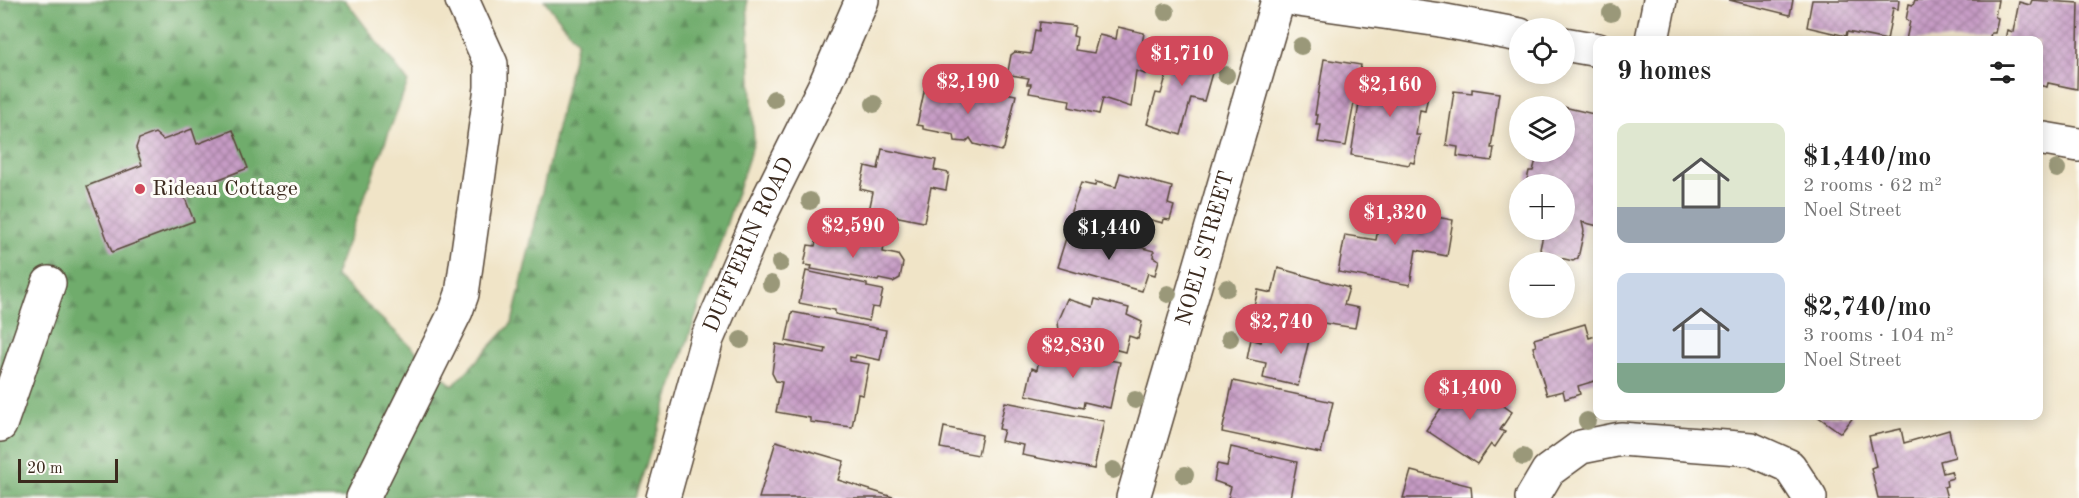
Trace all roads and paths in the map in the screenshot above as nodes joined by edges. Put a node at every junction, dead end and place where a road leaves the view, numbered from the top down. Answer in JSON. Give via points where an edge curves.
{"nodes":[{"id":1,"x":462,"y":0,"type":"edge"},
{"id":2,"x":862,"y":0,"type":"edge"},
{"id":3,"x":1278,"y":0,"type":"edge"},
{"id":4,"x":1298,"y":0,"type":"edge"},
{"id":5,"x":1660,"y":0,"type":"edge"},
{"id":6,"x":1509,"y":33,"type":"edge"},
{"id":7,"x":1653,"y":36,"type":"edge"},
{"id":8,"x":1575,"y":46,"type":"edge"},
{"id":9,"x":1593,"y":49,"type":"edge"},
{"id":10,"x":2043,"y":139,"type":"edge"},
{"id":11,"x":2079,"y":145,"type":"edge"},
{"id":12,"x":49,"y":283,"type":"dead end"},
{"id":13,"x":0,"y":425,"type":"edge"},
{"id":14,"x":363,"y":498,"type":"edge"},
{"id":15,"x":663,"y":498,"type":"edge"},
{"id":16,"x":1133,"y":498,"type":"edge"},
{"id":17,"x":1532,"y":498,"type":"edge"},
{"id":18,"x":1810,"y":498,"type":"edge"}],
"edges":[{"from":1,"to":14,"type":"street","via":[[491,64],[492,88],[462,294]]},
{"from":2,"to":15,"type":"street","name":"DUFFERIN ROAD","via":[[759,218],[707,339]]},
{"from":3,"to":16,"type":"street","name":"NOEL STREET"},
{"from":4,"to":6,"type":"street"},
{"from":5,"to":7,"type":"street"},
{"from":8,"to":9,"type":"street"},
{"from":10,"to":11,"type":"street"},
{"from":12,"to":13,"type":"street"},
{"from":17,"to":18,"type":"street","via":[[1548,471],[1581,447],[1621,439],[1751,449],[1789,466]]}]}
